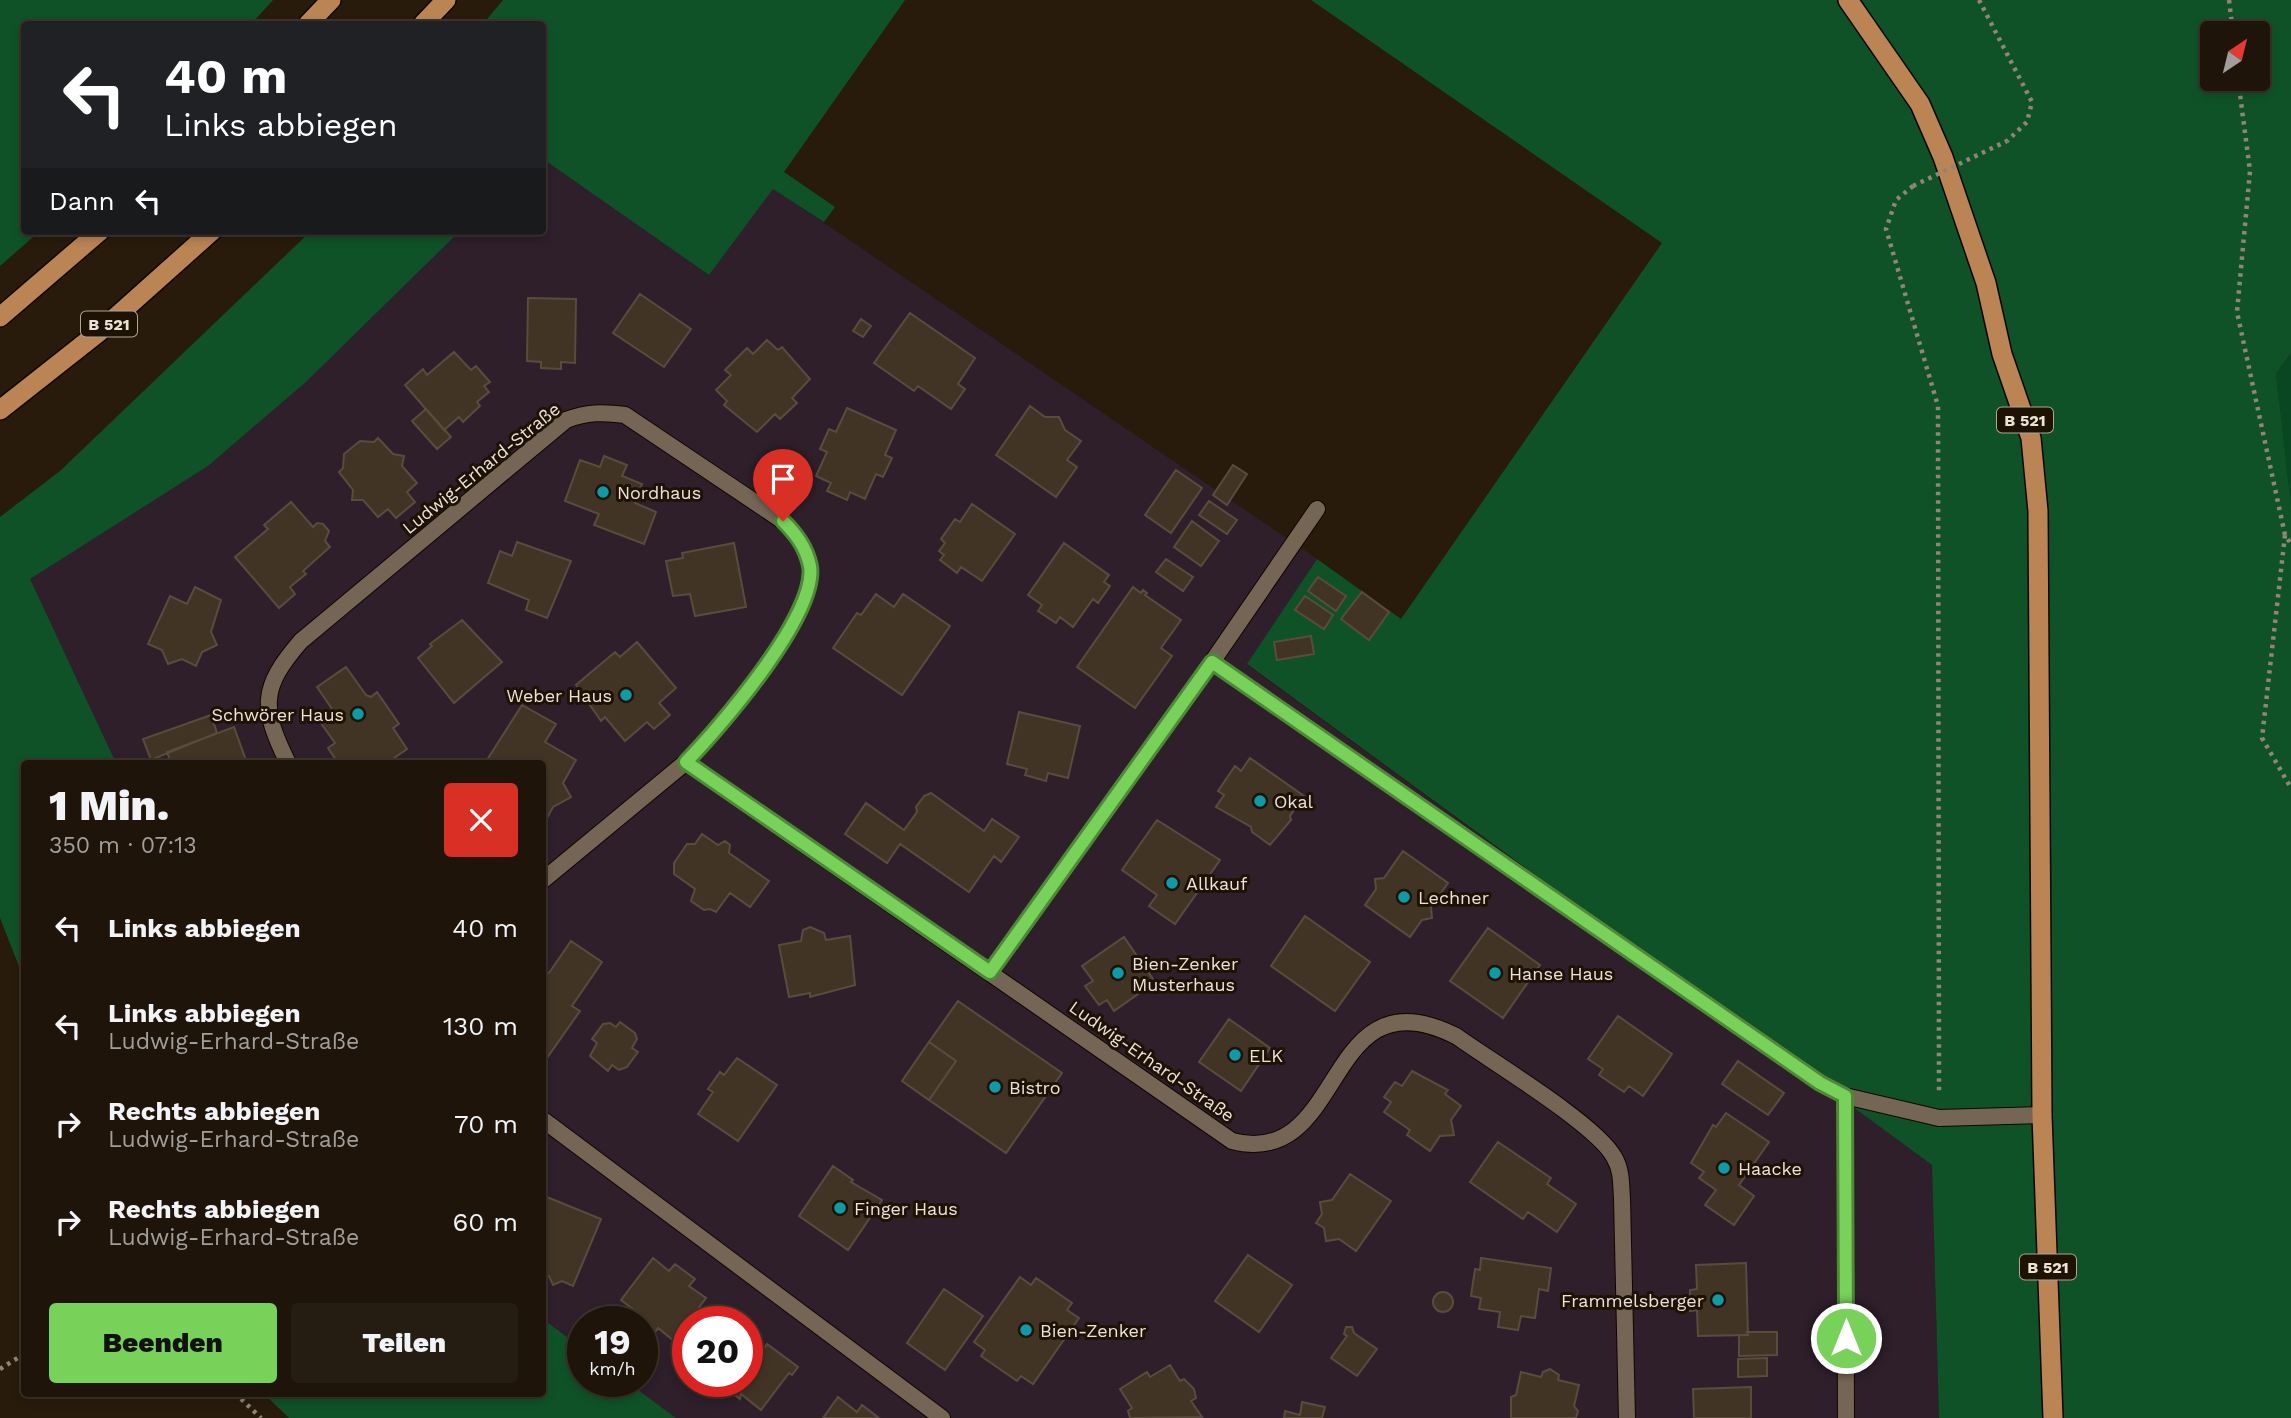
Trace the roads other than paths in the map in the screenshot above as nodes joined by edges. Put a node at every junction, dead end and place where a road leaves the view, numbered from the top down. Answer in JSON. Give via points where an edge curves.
{"nodes":[{"id":1,"x":331,"y":0,"type":"edge"},
{"id":2,"x":446,"y":0,"type":"edge"},
{"id":3,"x":1848,"y":0,"type":"edge"},
{"id":4,"x":311,"y":21,"type":"edge"},
{"id":5,"x":426,"y":21,"type":"edge"},
{"id":6,"x":95,"y":235,"type":"edge"},
{"id":7,"x":208,"y":235,"type":"edge"},
{"id":8,"x":0,"y":317,"type":"edge"},
{"id":9,"x":0,"y":410,"type":"edge"},
{"id":10,"x":1317,"y":509,"type":"dead end"},
{"id":11,"x":1212,"y":662,"type":"junction"},
{"id":12,"x":287,"y":760,"type":"edge"},
{"id":13,"x":686,"y":762,"type":"junction"},
{"id":14,"x":546,"y":878,"type":"edge"},
{"id":15,"x":990,"y":972,"type":"junction"},
{"id":16,"x":1845,"y":1096,"type":"junction"},
{"id":17,"x":2042,"y":1115,"type":"junction"},
{"id":18,"x":546,"y":1122,"type":"edge"},
{"id":19,"x":942,"y":1418,"type":"edge"},
{"id":20,"x":1628,"y":1418,"type":"edge"},
{"id":21,"x":1846,"y":1418,"type":"edge"},
{"id":22,"x":2053,"y":1418,"type":"edge"}],
"edges":[{"from":1,"to":4,"type":"main road"},
{"from":2,"to":5,"type":"main road"},
{"from":3,"to":17,"type":"main road","number":"B 521","via":[[1920,104],[1943,157],[2031,438],[2038,524]]},
{"from":6,"to":8,"type":"main road"},
{"from":7,"to":9,"type":"main road","number":"B 521","via":[[99,332]]},
{"from":10,"to":11,"type":"lane"},
{"from":11,"to":15,"type":"lane"},
{"from":11,"to":16,"type":"lane"},
{"from":12,"to":13,"type":"lane","name":"Ludwig-Erhard-Straße","via":[[271,728],[268,701],[282,662],[301,641],[566,420],[602,412],[625,415],[650,430],[783,521],[799,537],[810,567],[808,592],[799,615],[725,721]]},
{"from":13,"to":14,"type":"lane","name":"Ludwig-Erhard-Straße"},
{"from":13,"to":15,"type":"lane","name":"Ludwig-Erhard-Straße"},
{"from":15,"to":20,"type":"lane","name":"Ludwig-Erhard-Straße","via":[[1213,1129],[1232,1141],[1253,1146],[1274,1143],[1302,1124],[1356,1047],[1386,1025],[1432,1024],[1455,1036],[1606,1145],[1620,1171]]},
{"from":16,"to":17,"type":"lane","via":[[1939,1118]]},
{"from":16,"to":21,"type":"lane"},
{"from":17,"to":22,"type":"main road","number":"B 521"},
{"from":18,"to":19,"type":"lane"}]}
